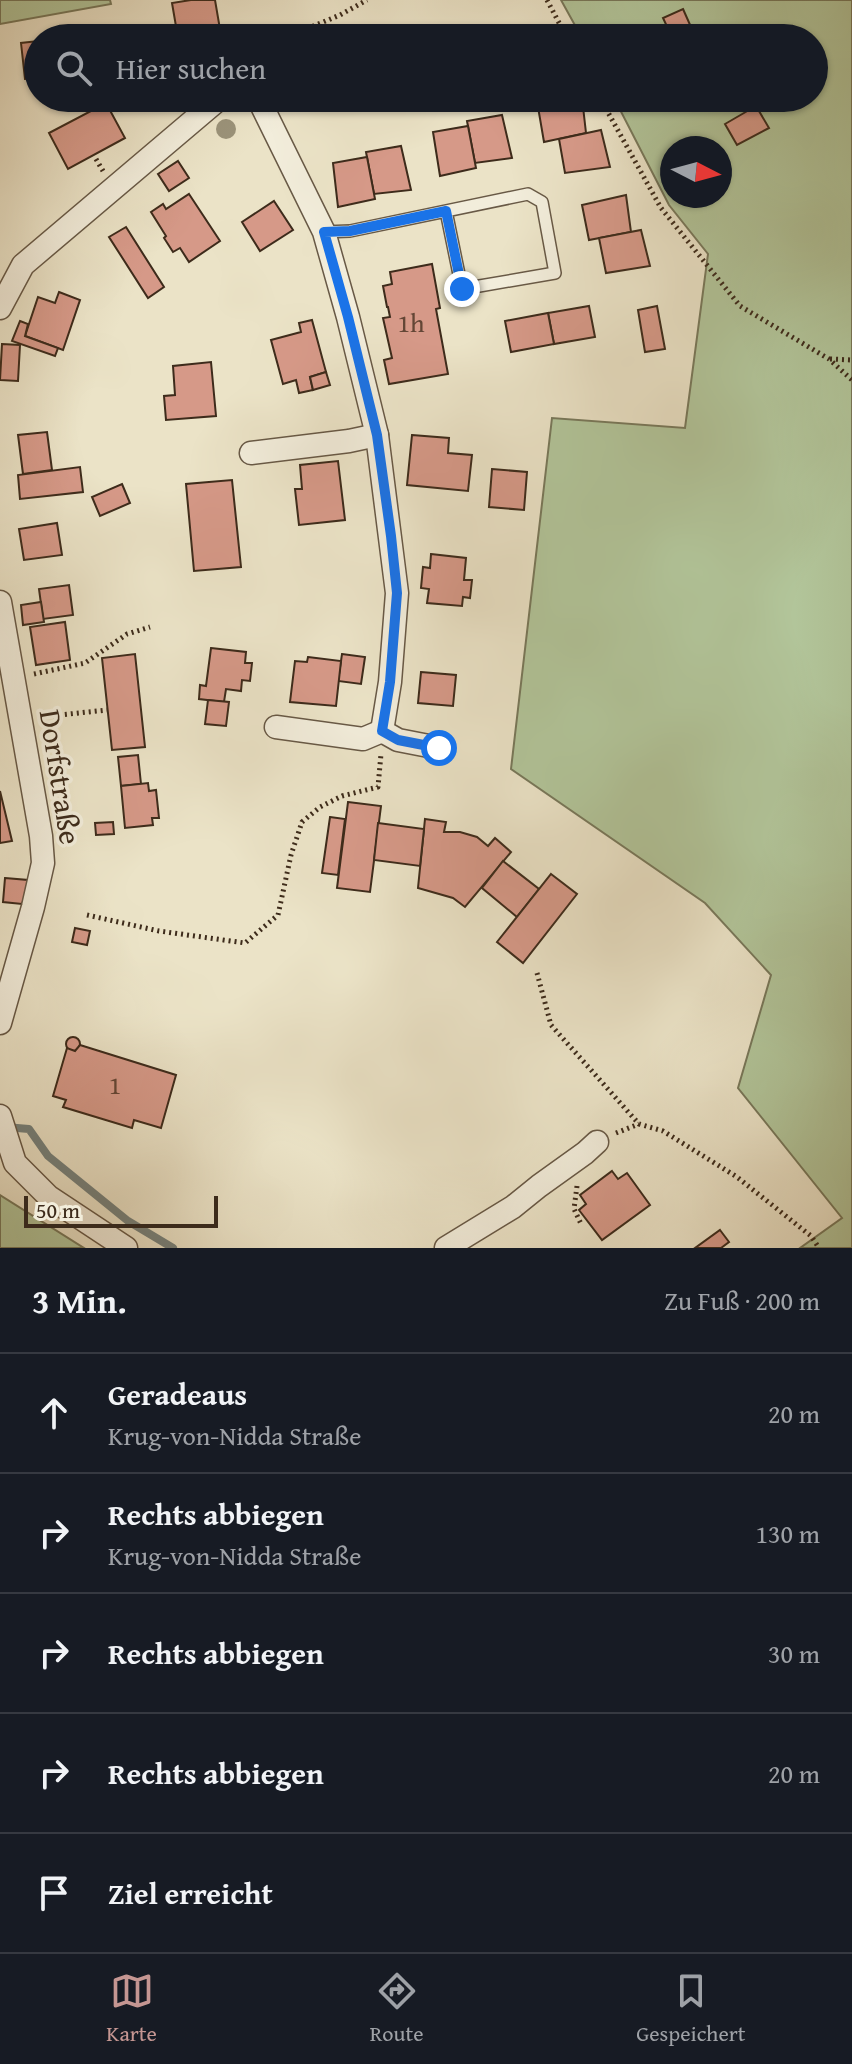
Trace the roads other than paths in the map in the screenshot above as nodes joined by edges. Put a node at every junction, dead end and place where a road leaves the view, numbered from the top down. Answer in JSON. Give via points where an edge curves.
{"nodes":[{"id":1,"x":203,"y":112,"type":"edge"},
{"id":2,"x":265,"y":112,"type":"edge"},
{"id":3,"x":446,"y":211,"type":"junction"},
{"id":4,"x":324,"y":232,"type":"junction"},
{"id":5,"x":0,"y":308,"type":"edge"},
{"id":6,"x":377,"y":435,"type":"junction"},
{"id":7,"x":251,"y":453,"type":"dead end"},
{"id":8,"x":0,"y":602,"type":"edge"},
{"id":9,"x":7,"y":678,"type":"edge"},
{"id":10,"x":276,"y":727,"type":"dead end"},
{"id":11,"x":382,"y":731,"type":"junction"},
{"id":12,"x":439,"y":748,"type":"dead end"},
{"id":13,"x":0,"y":1023,"type":"edge"},
{"id":14,"x":0,"y":1116,"type":"edge"},
{"id":15,"x":597,"y":1142,"type":"dead end"},
{"id":16,"x":126,"y":1248,"type":"edge"},
{"id":17,"x":446,"y":1248,"type":"edge"}],
"edges":[{"from":1,"to":5,"type":"street","via":[[23,265]]},
{"from":2,"to":4,"type":"street"},
{"from":3,"to":3,"type":"lane","via":[[528,194],[542,202],[555,273],[462,289]]},
{"from":3,"to":4,"type":"lane"},
{"from":4,"to":6,"type":"street"},
{"from":6,"to":7,"type":"street"},
{"from":6,"to":11,"type":"street","via":[[397,593]]},
{"from":8,"to":9,"type":"street","name":"Dorfstraße"},
{"from":9,"to":13,"type":"street","name":"Dorfstraße","via":[[21,720],[43,863]]},
{"from":10,"to":11,"type":"street","via":[[363,739]]},
{"from":11,"to":12,"type":"street","via":[[398,740]]},
{"from":14,"to":16,"type":"street","via":[[15,1163],[49,1197]]},
{"from":15,"to":17,"type":"street","via":[[513,1207]]}]}
